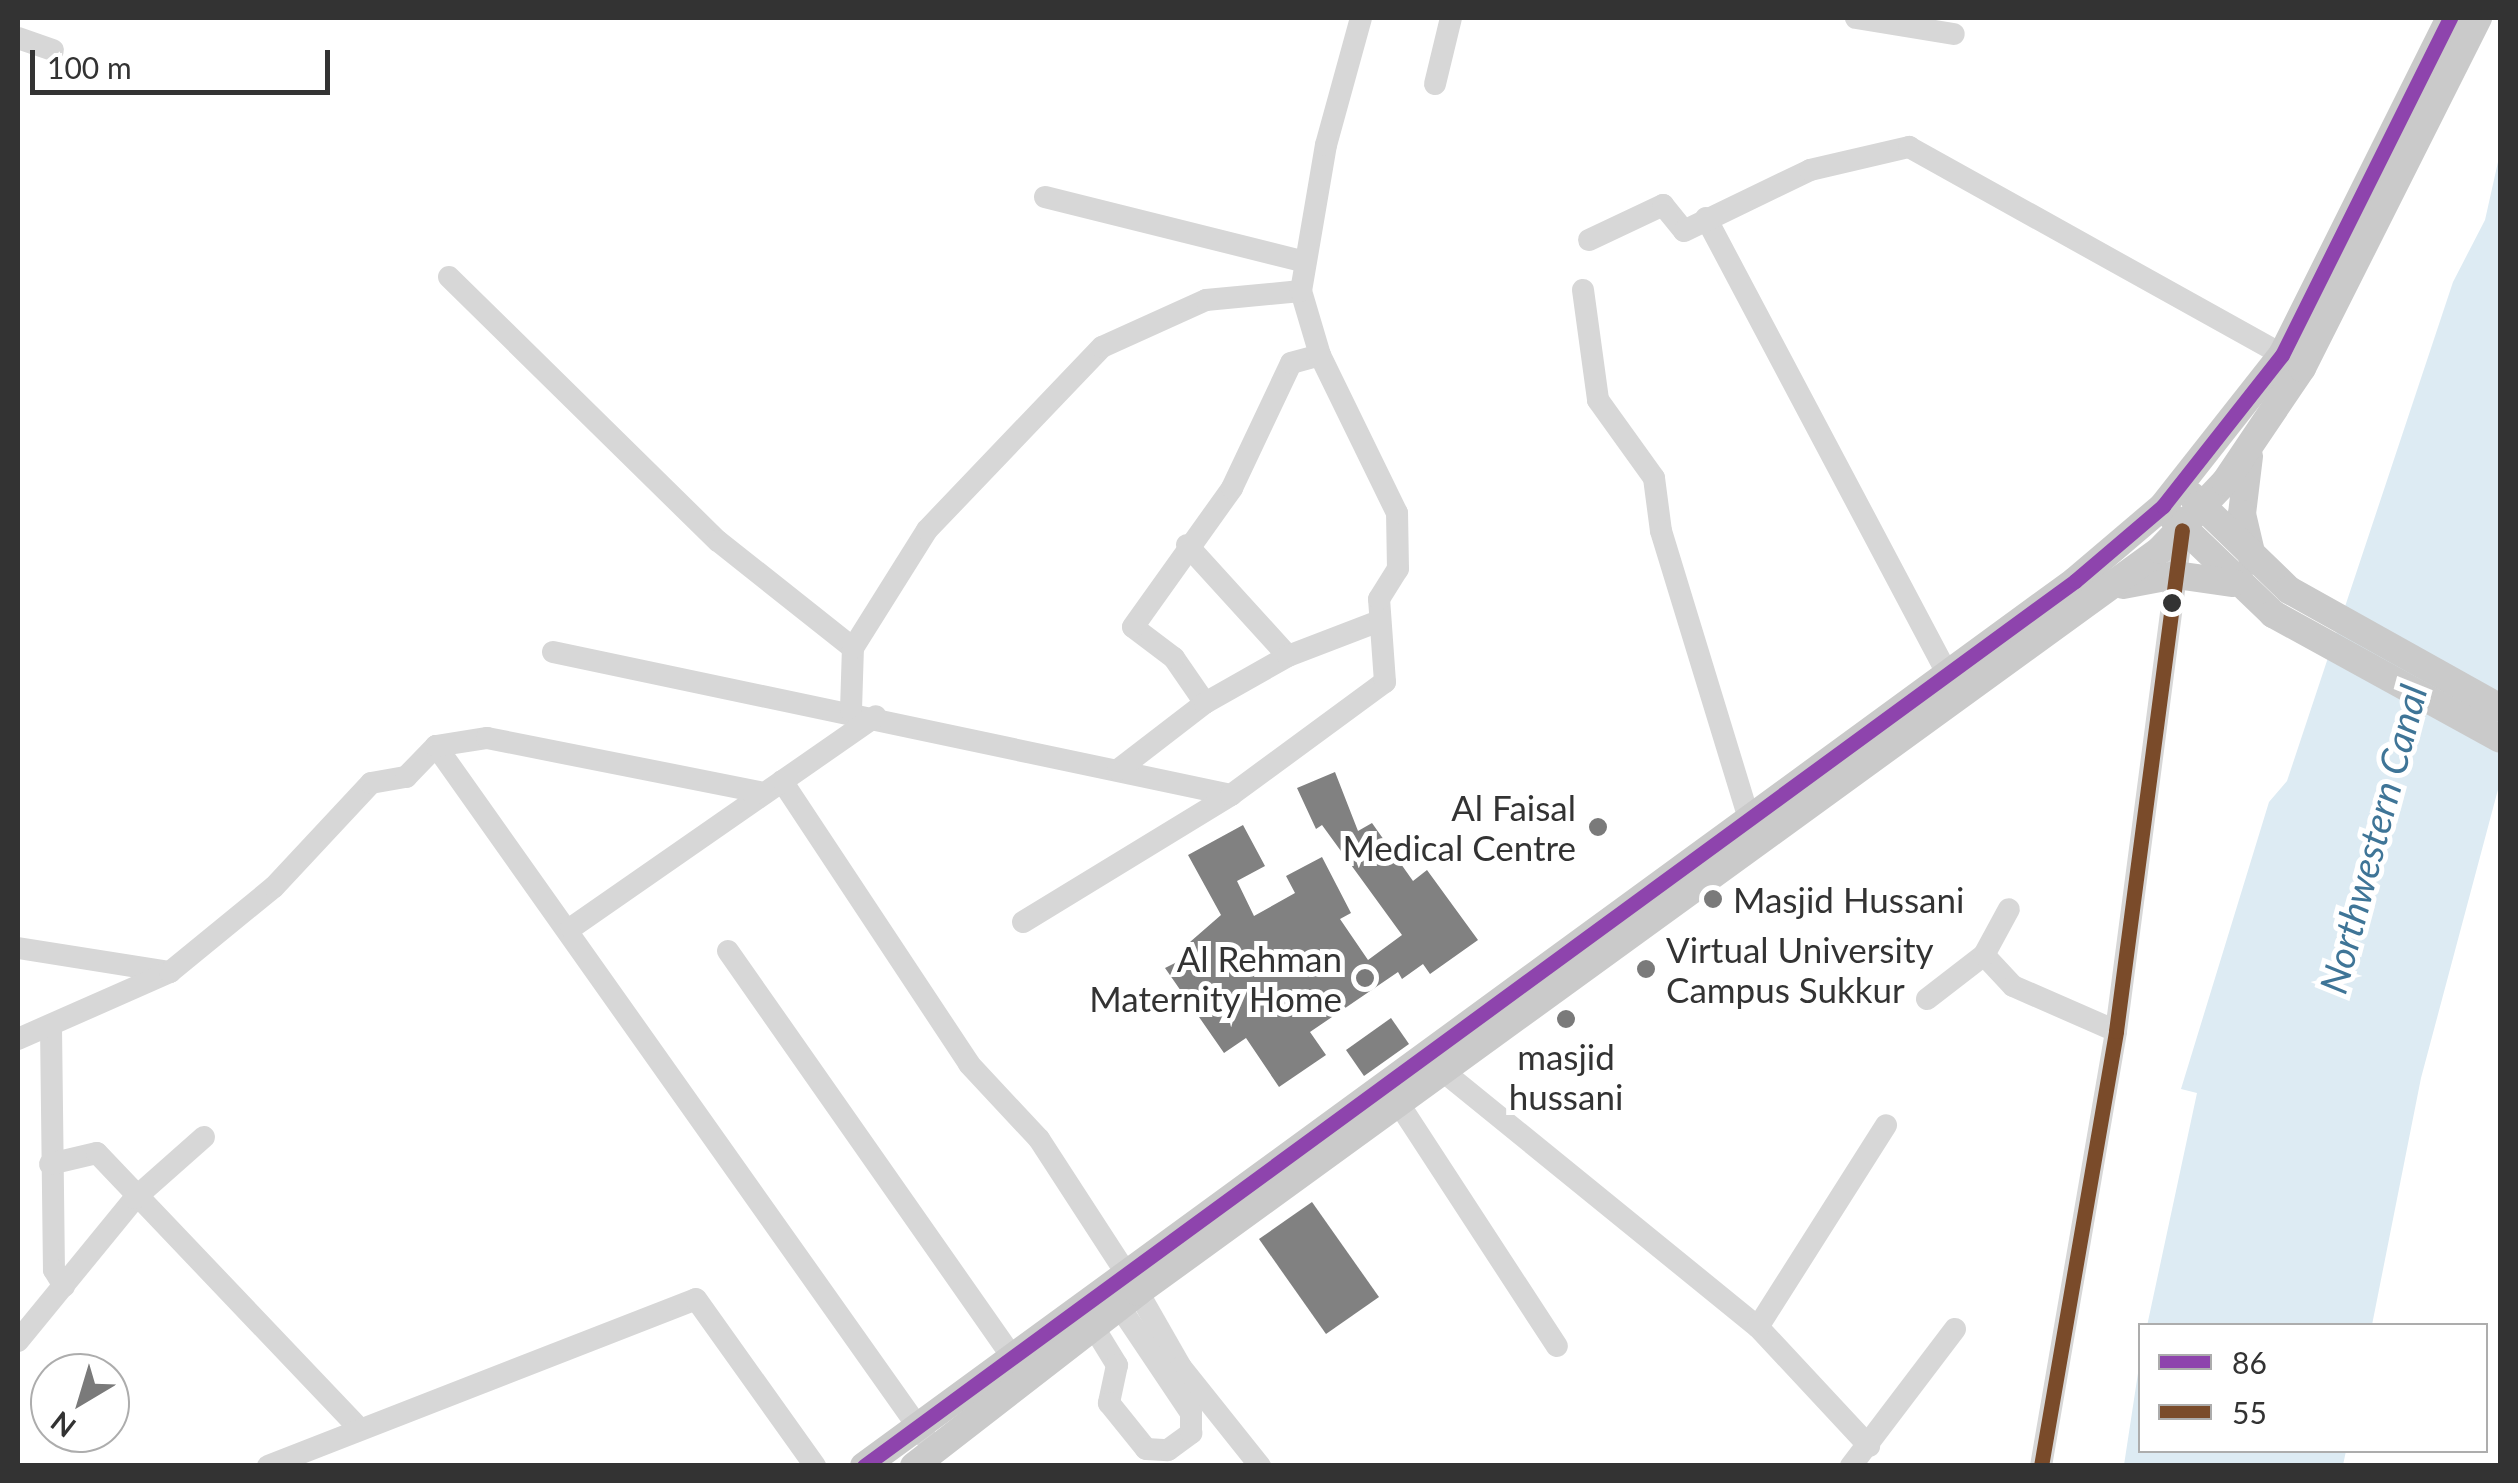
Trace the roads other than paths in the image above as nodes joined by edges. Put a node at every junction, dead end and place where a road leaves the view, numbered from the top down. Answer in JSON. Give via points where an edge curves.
{"nodes":[{"id":1,"x":1361,"y":18,"type":"edge"},
{"id":2,"x":1451,"y":18,"type":"edge"},
{"id":3,"x":1856,"y":18,"type":"edge"},
{"id":4,"x":2450,"y":18,"type":"edge"},
{"id":5,"x":2478,"y":18,"type":"edge"},
{"id":6,"x":1954,"y":34,"type":"dead end"},
{"id":7,"x":18,"y":38,"type":"edge"},
{"id":8,"x":53,"y":50,"type":"dead end"},
{"id":9,"x":1435,"y":84,"type":"dead end"},
{"id":10,"x":1045,"y":196,"type":"dead end"},
{"id":11,"x":1706,"y":218,"type":"junction"},
{"id":12,"x":1589,"y":240,"type":"dead end"},
{"id":13,"x":1302,"y":262,"type":"junction"},
{"id":14,"x":449,"y":277,"type":"dead end"},
{"id":15,"x":1583,"y":290,"type":"dead end"},
{"id":16,"x":1301,"y":291,"type":"junction"},
{"id":17,"x":1320,"y":355,"type":"junction"},
{"id":18,"x":2282,"y":355,"type":"junction"},
{"id":19,"x":2252,"y":445,"type":"junction"},
{"id":20,"x":2173,"y":496,"type":"junction"},
{"id":21,"x":2204,"y":509,"type":"junction"},
{"id":22,"x":2182,"y":530,"type":"junction"},
{"id":23,"x":1187,"y":545,"type":"junction"},
{"id":24,"x":2244,"y":573,"type":"junction"},
{"id":25,"x":2176,"y":575,"type":"junction"},
{"id":26,"x":2108,"y":590,"type":"junction"},
{"id":27,"x":2281,"y":602,"type":"junction"},
{"id":28,"x":1379,"y":622,"type":"junction"},
{"id":29,"x":853,"y":648,"type":"junction"},
{"id":30,"x":554,"y":652,"type":"dead end"},
{"id":31,"x":1288,"y":656,"type":"junction"},
{"id":32,"x":1946,"y":671,"type":"junction"},
{"id":33,"x":1205,"y":703,"type":"junction"},
{"id":34,"x":2500,"y":708,"type":"edge"},
{"id":35,"x":851,"y":710,"type":"junction"},
{"id":36,"x":876,"y":716,"type":"junction"},
{"id":37,"x":2500,"y":739,"type":"edge"},
{"id":38,"x":436,"y":746,"type":"junction"},
{"id":39,"x":1118,"y":770,"type":"junction"},
{"id":40,"x":774,"y":787,"type":"junction"},
{"id":41,"x":1231,"y":795,"type":"junction"},
{"id":42,"x":1749,"y":816,"type":"junction"},
{"id":43,"x":1758,"y":848,"type":"junction"},
{"id":44,"x":2010,"y":909,"type":"dead end"},
{"id":45,"x":1023,"y":922,"type":"dead end"},
{"id":46,"x":571,"y":928,"type":"junction"},
{"id":47,"x":18,"y":948,"type":"edge"},
{"id":48,"x":728,"y":951,"type":"dead end"},
{"id":49,"x":1984,"y":955,"type":"junction"},
{"id":50,"x":170,"y":972,"type":"junction"},
{"id":51,"x":1926,"y":998,"type":"dead end"},
{"id":52,"x":51,"y":1027,"type":"junction"},
{"id":53,"x":2116,"y":1032,"type":"junction"},
{"id":54,"x":18,"y":1038,"type":"edge"},
{"id":55,"x":1444,"y":1072,"type":"junction"},
{"id":56,"x":1399,"y":1104,"type":"junction"},
{"id":57,"x":1886,"y":1124,"type":"dead end"},
{"id":58,"x":204,"y":1137,"type":"dead end"},
{"id":59,"x":50,"y":1164,"type":"junction"},
{"id":60,"x":135,"y":1198,"type":"junction"},
{"id":61,"x":64,"y":1286,"type":"junction"},
{"id":62,"x":1127,"y":1290,"type":"junction"},
{"id":63,"x":1093,"y":1326,"type":"junction"},
{"id":64,"x":1758,"y":1327,"type":"junction"},
{"id":65,"x":1955,"y":1329,"type":"dead end"},
{"id":66,"x":18,"y":1340,"type":"edge"},
{"id":67,"x":1557,"y":1346,"type":"dead end"},
{"id":68,"x":1009,"y":1353,"type":"junction"},
{"id":69,"x":914,"y":1422,"type":"junction"},
{"id":70,"x":358,"y":1428,"type":"junction"},
{"id":71,"x":1869,"y":1446,"type":"junction"},
{"id":72,"x":924,"y":1457,"type":"edge"},
{"id":73,"x":268,"y":1466,"type":"edge"},
{"id":74,"x":815,"y":1466,"type":"edge"},
{"id":75,"x":864,"y":1466,"type":"edge"},
{"id":76,"x":1260,"y":1466,"type":"edge"},
{"id":77,"x":1850,"y":1466,"type":"edge"},
{"id":78,"x":2041,"y":1466,"type":"edge"}],
"edges":[{"from":1,"to":13,"type":"street"},
{"from":2,"to":9,"type":"street"},
{"from":3,"to":6,"type":"street"},
{"from":4,"to":18,"type":"main road"},
{"from":5,"to":19,"type":"main road","via":[[2302,368]]},
{"from":7,"to":8,"type":"street"},
{"from":10,"to":13,"type":"street"},
{"from":11,"to":12,"type":"street","via":[[1684,231],[1663,205]]},
{"from":11,"to":18,"type":"street","via":[[1810,170],[1908,146]]},
{"from":11,"to":32,"type":"street"},
{"from":13,"to":16,"type":"street"},
{"from":14,"to":29,"type":"street","via":[[718,541]]},
{"from":15,"to":42,"type":"street","via":[[1598,400],[1654,478],[1661,531]]},
{"from":16,"to":17,"type":"street"},
{"from":16,"to":29,"type":"street","via":[[1206,300],[1102,347],[927,530]]},
{"from":17,"to":23,"type":"street","via":[[1291,363],[1232,488]]},
{"from":17,"to":28,"type":"street","via":[[1397,513],[1398,569],[1379,599]]},
{"from":18,"to":20,"type":"main road"},
{"from":19,"to":21,"type":"main road"},
{"from":19,"to":24,"type":"main road","via":[[2242,514]]},
{"from":20,"to":21,"type":"main road"},
{"from":20,"to":22,"type":"main road"},
{"from":20,"to":32,"type":"main road"},
{"from":21,"to":22,"type":"main road"},
{"from":21,"to":24,"type":"main road"},
{"from":22,"to":24,"type":"main road"},
{"from":22,"to":25,"type":"street"},
{"from":22,"to":26,"type":"main road"},
{"from":23,"to":31,"type":"street"},
{"from":23,"to":33,"type":"street","via":[[1133,628],[1174,658]]},
{"from":24,"to":25,"type":"main road"},
{"from":24,"to":27,"type":"main road"},
{"from":25,"to":26,"type":"main road"},
{"from":25,"to":53,"type":"street"},
{"from":26,"to":43,"type":"main road"},
{"from":27,"to":34,"type":"main road"},
{"from":27,"to":37,"type":"main road"},
{"from":28,"to":31,"type":"street"},
{"from":28,"to":41,"type":"street","via":[[1385,682]]},
{"from":29,"to":35,"type":"street"},
{"from":30,"to":35,"type":"street"},
{"from":31,"to":33,"type":"street"},
{"from":32,"to":42,"type":"main road"},
{"from":33,"to":39,"type":"street"},
{"from":35,"to":36,"type":"street"},
{"from":36,"to":39,"type":"street"},
{"from":36,"to":40,"type":"street"},
{"from":38,"to":40,"type":"street","via":[[486,738]]},
{"from":38,"to":46,"type":"street"},
{"from":38,"to":50,"type":"street","via":[[406,777],[371,783],[274,887]]},
{"from":39,"to":41,"type":"street"},
{"from":40,"to":46,"type":"street"},
{"from":40,"to":62,"type":"street","via":[[969,1064],[1039,1139]]},
{"from":41,"to":45,"type":"street"},
{"from":42,"to":43,"type":"street"},
{"from":42,"to":62,"type":"main road"},
{"from":43,"to":55,"type":"main road"},
{"from":44,"to":49,"type":"street"},
{"from":46,"to":69,"type":"street"},
{"from":47,"to":50,"type":"street"},
{"from":48,"to":68,"type":"street"},
{"from":49,"to":51,"type":"street"},
{"from":49,"to":53,"type":"street","via":[[2013,986]]},
{"from":50,"to":52,"type":"street"},
{"from":52,"to":54,"type":"street"},
{"from":52,"to":59,"type":"street"},
{"from":53,"to":78,"type":"street"},
{"from":55,"to":56,"type":"main road"},
{"from":55,"to":64,"type":"street"},
{"from":56,"to":62,"type":"main road"},
{"from":56,"to":67,"type":"street"},
{"from":57,"to":64,"type":"street"},
{"from":58,"to":60,"type":"street"},
{"from":59,"to":60,"type":"street","via":[[98,1154]]},
{"from":59,"to":61,"type":"street","via":[[54,1270]]},
{"from":60,"to":61,"type":"street"},
{"from":60,"to":70,"type":"street"},
{"from":61,"to":66,"type":"street"},
{"from":62,"to":63,"type":"main road"},
{"from":62,"to":63,"type":"street","via":[[1192,1414],[1191,1433],[1168,1450],[1146,1450],[1109,1403],[1117,1365]]},
{"from":62,"to":68,"type":"main road"},
{"from":62,"to":76,"type":"street"},
{"from":63,"to":72,"type":"main road"},
{"from":64,"to":71,"type":"street"},
{"from":65,"to":71,"type":"street"},
{"from":68,"to":69,"type":"main road"},
{"from":69,"to":72,"type":"street"},
{"from":69,"to":75,"type":"main road"},
{"from":70,"to":73,"type":"street"},
{"from":70,"to":74,"type":"street","via":[[696,1299]]},
{"from":71,"to":77,"type":"street"}]}
